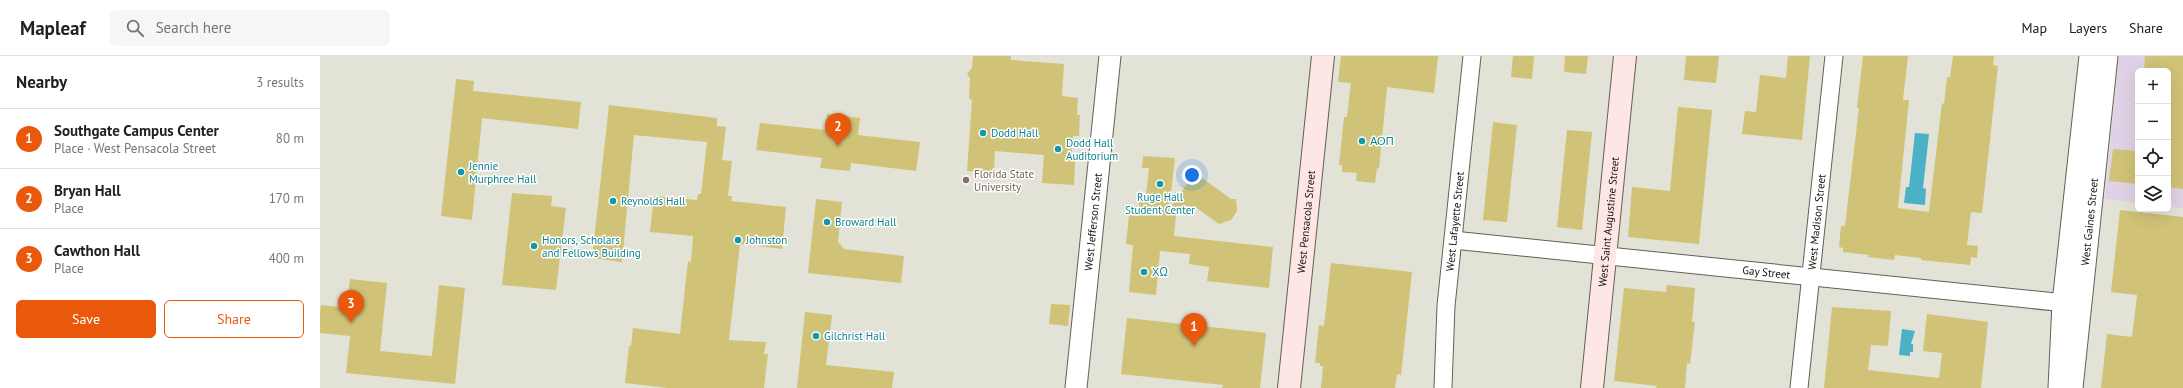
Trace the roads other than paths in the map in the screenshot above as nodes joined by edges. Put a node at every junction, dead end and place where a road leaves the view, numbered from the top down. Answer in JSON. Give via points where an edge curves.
{"nodes":[{"id":1,"x":1110,"y":56,"type":"edge"},
{"id":2,"x":1323,"y":56,"type":"edge"},
{"id":3,"x":1472,"y":56,"type":"edge"},
{"id":4,"x":1625,"y":56,"type":"edge"},
{"id":5,"x":1834,"y":56,"type":"edge"},
{"id":6,"x":2090,"y":56,"type":"edge"},
{"id":7,"x":2107,"y":56,"type":"edge"},
{"id":8,"x":2095,"y":88,"type":"junction"},
{"id":9,"x":1453,"y":240,"type":"junction"},
{"id":10,"x":1606,"y":256,"type":"junction"},
{"id":11,"x":1811,"y":277,"type":"junction"},
{"id":12,"x":2072,"y":304,"type":"junction"},
{"id":13,"x":1076,"y":388,"type":"edge"},
{"id":14,"x":1080,"y":388,"type":"edge"},
{"id":15,"x":1289,"y":388,"type":"edge"},
{"id":16,"x":1443,"y":388,"type":"edge"},
{"id":17,"x":1592,"y":388,"type":"edge"},
{"id":18,"x":1799,"y":388,"type":"edge"},
{"id":19,"x":2059,"y":388,"type":"edge"},
{"id":20,"x":2072,"y":388,"type":"edge"}],
"edges":[{"from":1,"to":13,"type":"street","name":"West Jefferson Street"},
{"from":2,"to":15,"type":"main road","name":"West Pensacola Street"},
{"from":3,"to":9,"type":"street","name":"West Lafayette Street"},
{"from":4,"to":10,"type":"main road","name":"West Saint Augustine Street"},
{"from":5,"to":11,"type":"street","name":"West Madison Street"},
{"from":6,"to":8,"type":"street","name":"West Gaines Street"},
{"from":7,"to":8,"type":"street","name":"West Gaines Street"},
{"from":8,"to":12,"type":"street","name":"West Gaines Street"},
{"from":9,"to":10,"type":"street","name":"Gay Street"},
{"from":9,"to":16,"type":"street","name":"West Lafayette Street","via":[[1446,306]]},
{"from":10,"to":11,"type":"street","name":"Gay Street"},
{"from":10,"to":17,"type":"main road","name":"West Saint Augustine Street"},
{"from":11,"to":12,"type":"street","name":"Gay Street"},
{"from":11,"to":18,"type":"street","name":"West Madison Street"},
{"from":12,"to":19,"type":"street","name":"West Gaines Street"},
{"from":12,"to":20,"type":"street","name":"West Gaines Street"},
{"from":13,"to":14,"type":"street"}]}
